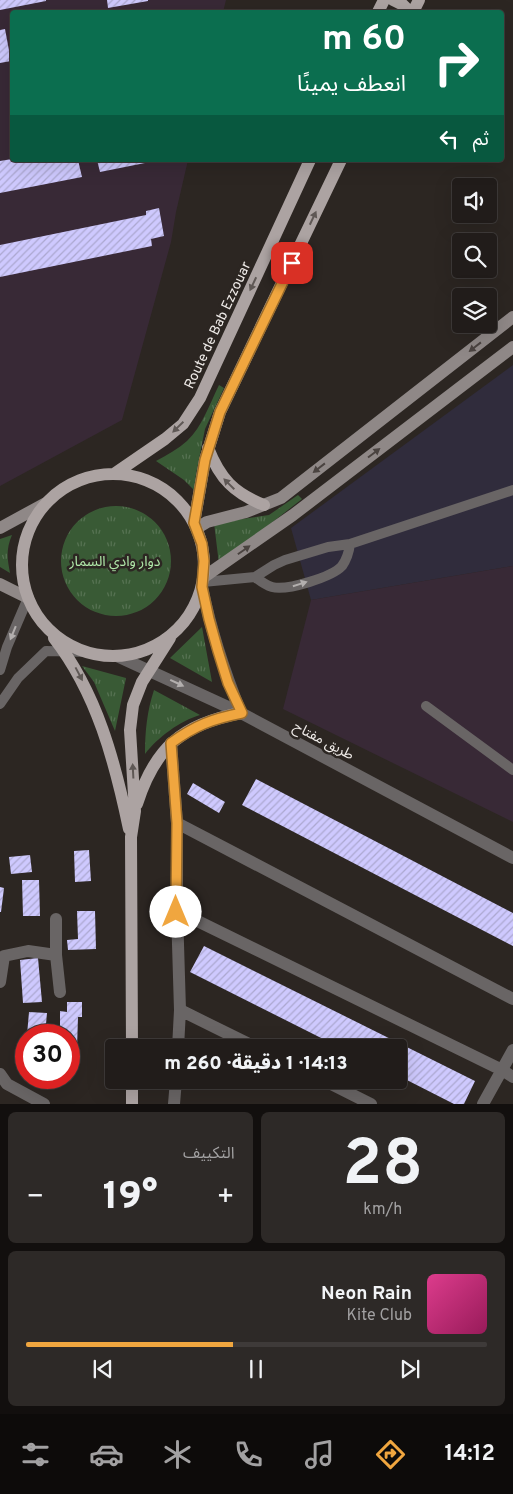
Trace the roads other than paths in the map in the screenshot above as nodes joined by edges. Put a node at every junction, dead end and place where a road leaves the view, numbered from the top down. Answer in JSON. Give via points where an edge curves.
{"nodes":[{"id":1,"x":393,"y":0,"type":"edge"},
{"id":2,"x":409,"y":10,"type":"edge"},
{"id":3,"x":309,"y":162,"type":"edge"},
{"id":4,"x":340,"y":162,"type":"edge"},
{"id":5,"x":513,"y":317,"type":"edge"},
{"id":6,"x":513,"y":347,"type":"edge"},
{"id":7,"x":208,"y":448,"type":"junction"},
{"id":8,"x":114,"y":474,"type":"junction"},
{"id":9,"x":513,"y":490,"type":"edge"},
{"id":10,"x":46,"y":502,"type":"junction"},
{"id":11,"x":264,"y":506,"type":"junction"},
{"id":12,"x":195,"y":525,"type":"junction"},
{"id":13,"x":0,"y":528,"type":"edge"},
{"id":14,"x":350,"y":544,"type":"junction"},
{"id":15,"x":255,"y":577,"type":"junction"},
{"id":16,"x":203,"y":582,"type":"junction"},
{"id":17,"x":0,"y":584,"type":"edge"},
{"id":18,"x":28,"y":598,"type":"junction"},
{"id":19,"x":41,"y":620,"type":"junction"},
{"id":20,"x":171,"y":635,"type":"junction"},
{"id":21,"x":64,"y":651,"type":"junction"},
{"id":22,"x":88,"y":652,"type":"junction"},
{"id":23,"x":117,"y":656,"type":"junction"},
{"id":24,"x":149,"y":669,"type":"junction"},
{"id":25,"x":0,"y":670,"type":"edge"},
{"id":26,"x":0,"y":704,"type":"edge"},
{"id":27,"x":426,"y":706,"type":"dead end"},
{"id":28,"x":242,"y":713,"type":"junction"},
{"id":29,"x":171,"y":743,"type":"junction"},
{"id":30,"x":513,"y":770,"type":"edge"},
{"id":31,"x":135,"y":811,"type":"junction"},
{"id":32,"x":177,"y":823,"type":"junction"},
{"id":33,"x":131,"y":837,"type":"junction"},
{"id":34,"x":513,"y":858,"type":"edge"},
{"id":35,"x":176,"y":912,"type":"junction"},
{"id":36,"x":56,"y":919,"type":"dead end"},
{"id":37,"x":56,"y":955,"type":"junction"},
{"id":38,"x":0,"y":982,"type":"edge"},
{"id":39,"x":60,"y":992,"type":"dead end"},
{"id":40,"x":513,"y":999,"type":"edge"},
{"id":41,"x":180,"y":1010,"type":"junction"},
{"id":42,"x":132,"y":1039,"type":"edge"},
{"id":43,"x":178,"y":1039,"type":"edge"},
{"id":44,"x":239,"y":1039,"type":"edge"},
{"id":45,"x":513,"y":1050,"type":"edge"},
{"id":46,"x":0,"y":1074,"type":"edge"},
{"id":47,"x":507,"y":1074,"type":"edge"},
{"id":48,"x":132,"y":1089,"type":"edge"},
{"id":49,"x":175,"y":1089,"type":"edge"},
{"id":50,"x":341,"y":1089,"type":"edge"},
{"id":51,"x":44,"y":1104,"type":"edge"},
{"id":52,"x":132,"y":1104,"type":"edge"},
{"id":53,"x":174,"y":1104,"type":"edge"},
{"id":54,"x":372,"y":1104,"type":"edge"},
{"id":55,"x":483,"y":1104,"type":"edge"}],
"edges":[{"from":1,"to":2,"type":"main road"},
{"from":3,"to":8,"type":"main road","name":"Route de Bab Ezzouar","one_way":true,"via":[[200,398],[182,424]]},
{"from":7,"to":4,"type":"main road","one_way":true,"via":[[220,412]]},
{"from":5,"to":11,"type":"main road","one_way":true,"via":[[281,498]]},
{"from":16,"to":6,"type":"main road","one_way":true},
{"from":11,"to":7,"type":"main road","one_way":true,"via":[[234,490],[214,464]]},
{"from":7,"to":12,"type":"main road"},
{"from":8,"to":10,"type":"main road","via":[[89,477],[66,487]]},
{"from":8,"to":12,"type":"main road","via":[[138,477],[161,487],[180,503]]},
{"from":9,"to":14,"type":"lane"},
{"from":10,"to":13,"type":"main road"},
{"from":10,"to":18,"type":"main road","via":[[32,523],[23,548],[22,573]]},
{"from":11,"to":12,"type":"main road"},
{"from":12,"to":16,"type":"main road","via":[[202,544]]},
{"from":14,"to":15,"type":"lane","via":[[285,560]]},
{"from":15,"to":14,"type":"lane","one_way":true,"via":[[272,587],[281,588],[331,574],[346,558]]},
{"from":15,"to":16,"type":"lane"},
{"from":16,"to":20,"type":"main road","via":[[190,613]]},
{"from":16,"to":28,"type":"street","via":[[218,651]]},
{"from":17,"to":18,"type":"main road"},
{"from":18,"to":19,"type":"main road"},
{"from":18,"to":25,"type":"lane","one_way":true},
{"from":19,"to":21,"type":"main road"},
{"from":19,"to":22,"type":"main road","via":[[62,640]]},
{"from":20,"to":23,"type":"main road","via":[[146,650]]},
{"from":20,"to":24,"type":"main road"},
{"from":21,"to":22,"type":"lane"},
{"from":21,"to":26,"type":"lane","via":[[46,651],[18,678]]},
{"from":21,"to":33,"type":"main road","one_way":true,"via":[[100,720],[118,775]]},
{"from":22,"to":23,"type":"main road"},
{"from":23,"to":24,"type":"street","name":"طريق مفتاح"},
{"from":24,"to":28,"type":"street","name":"طريق مفتاح","one_way":true},
{"from":31,"to":24,"type":"main road","one_way":true,"via":[[130,730],[133,705]]},
{"from":27,"to":30,"type":"lane"},
{"from":28,"to":29,"type":"main road","via":[[217,718]]},
{"from":28,"to":34,"type":"street","name":"طريق مفتاح"},
{"from":29,"to":31,"type":"main road","via":[[152,767]]},
{"from":29,"to":32,"type":"street"},
{"from":31,"to":33,"type":"main road"},
{"from":32,"to":35,"type":"street"},
{"from":32,"to":40,"type":"street"},
{"from":33,"to":42,"type":"main road"},
{"from":35,"to":41,"type":"street"},
{"from":35,"to":47,"type":"street"},
{"from":36,"to":37,"type":"street"},
{"from":37,"to":38,"type":"street","via":[[28,951],[4,956]]},
{"from":37,"to":39,"type":"street"},
{"from":41,"to":43,"type":"street"},
{"from":41,"to":44,"type":"street"},
{"from":45,"to":47,"type":"street"},
{"from":46,"to":51,"type":"street","via":[[7,1084]]},
{"from":47,"to":55,"type":"street"},
{"from":48,"to":52,"type":"main road"},
{"from":49,"to":53,"type":"street"},
{"from":50,"to":54,"type":"street"}]}
